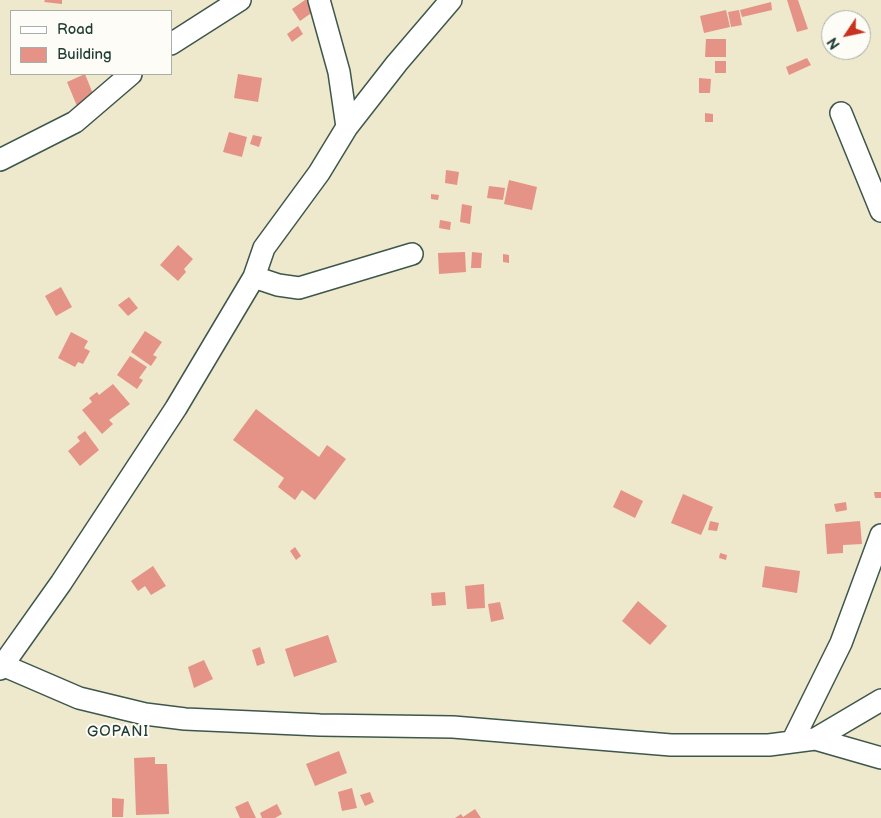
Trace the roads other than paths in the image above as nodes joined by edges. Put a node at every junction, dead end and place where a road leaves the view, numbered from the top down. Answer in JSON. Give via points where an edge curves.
{"nodes":[{"id":1,"x":240,"y":0,"type":"edge"},
{"id":2,"x":319,"y":0,"type":"edge"},
{"id":3,"x":451,"y":0,"type":"edge"},
{"id":4,"x":172,"y":43,"type":"edge"},
{"id":5,"x":130,"y":75,"type":"edge"},
{"id":6,"x":841,"y":113,"type":"dead end"},
{"id":7,"x":348,"y":127,"type":"junction"},
{"id":8,"x":0,"y":160,"type":"edge"},
{"id":9,"x":881,"y":211,"type":"edge"},
{"id":10,"x":412,"y":254,"type":"dead end"},
{"id":11,"x":254,"y":277,"type":"junction"},
{"id":12,"x":881,"y":535,"type":"edge"},
{"id":13,"x":1,"y":666,"type":"edge"},
{"id":14,"x":881,"y":700,"type":"edge"},
{"id":15,"x":815,"y":739,"type":"junction"},
{"id":16,"x":792,"y":742,"type":"junction"},
{"id":17,"x":881,"y":758,"type":"edge"}],
"edges":[{"from":1,"to":4,"type":"street"},
{"from":2,"to":7,"type":"street"},
{"from":3,"to":7,"type":"street"},
{"from":5,"to":8,"type":"street","via":[[75,122]]},
{"from":6,"to":9,"type":"street"},
{"from":7,"to":11,"type":"street","via":[[264,248]]},
{"from":10,"to":11,"type":"street","via":[[299,288]]},
{"from":11,"to":13,"type":"street","via":[[176,408],[61,583]]},
{"from":12,"to":16,"type":"street","via":[[842,643]]},
{"from":13,"to":16,"type":"street","via":[[79,698],[145,714],[185,719],[453,727],[671,745]]},
{"from":14,"to":15,"type":"street"},
{"from":15,"to":16,"type":"street"},
{"from":15,"to":17,"type":"street"}]}
